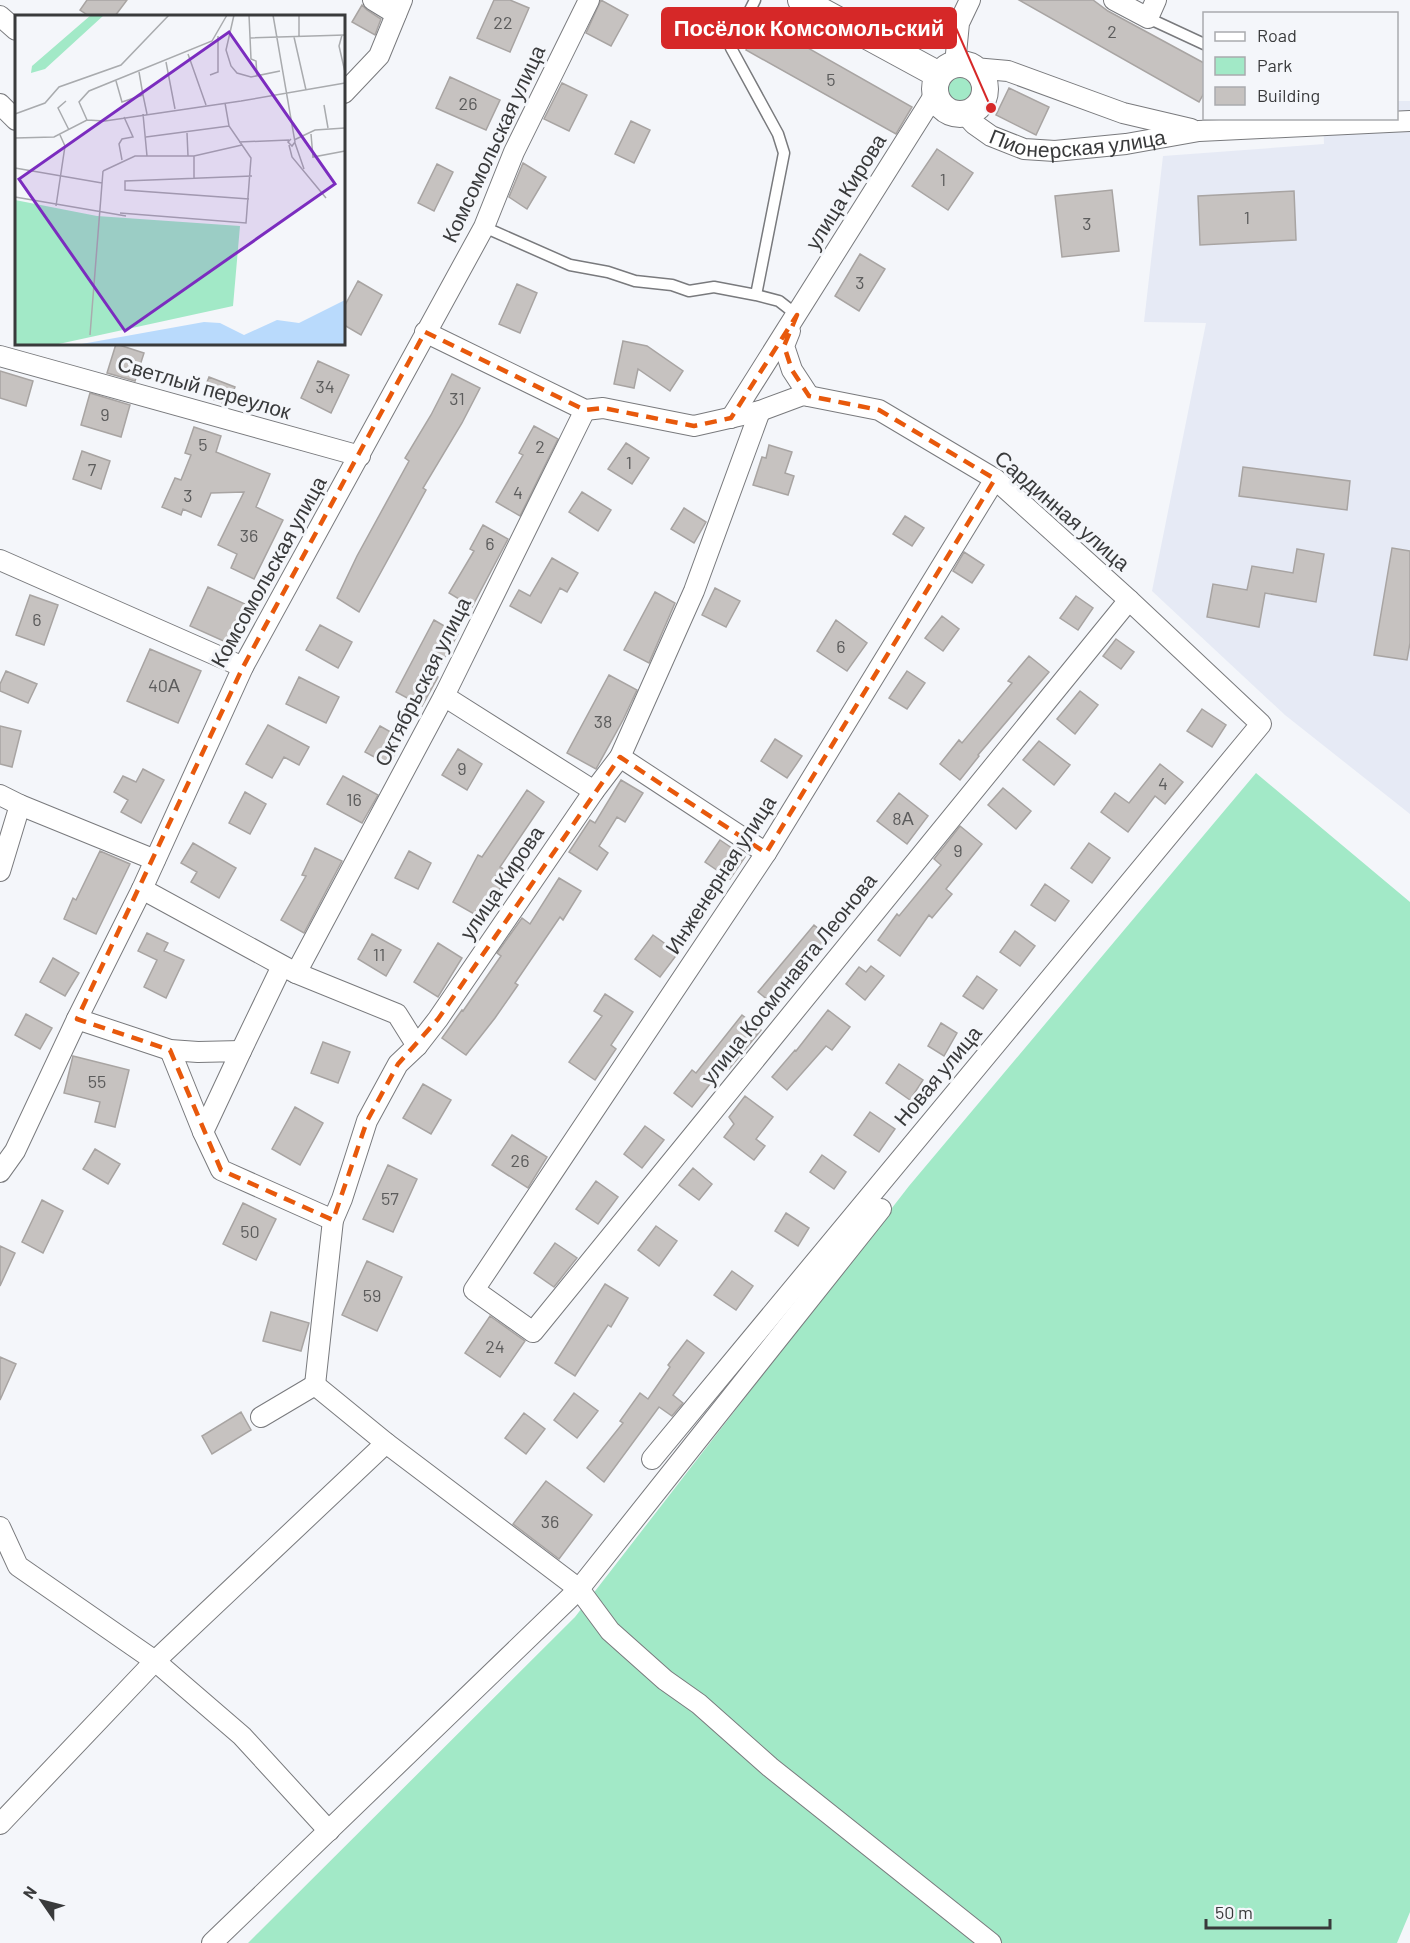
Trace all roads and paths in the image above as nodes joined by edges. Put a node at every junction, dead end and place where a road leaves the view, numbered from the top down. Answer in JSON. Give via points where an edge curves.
{"nodes":[{"id":1,"x":374,"y":0,"type":"edge"},
{"id":2,"x":589,"y":0,"type":"edge"},
{"id":3,"x":755,"y":0,"type":"edge"},
{"id":4,"x":801,"y":0,"type":"edge"},
{"id":5,"x":970,"y":0,"type":"edge"},
{"id":6,"x":1114,"y":0,"type":"edge"},
{"id":7,"x":1156,"y":0,"type":"edge"},
{"id":8,"x":399,"y":7,"type":"edge"},
{"id":9,"x":0,"y":16,"type":"edge"},
{"id":10,"x":1148,"y":18,"type":"junction"},
{"id":11,"x":15,"y":29,"type":"edge"},
{"id":12,"x":1203,"y":44,"type":"edge"},
{"id":13,"x":951,"y":75,"type":"junction"},
{"id":14,"x":345,"y":92,"type":"edge"},
{"id":15,"x":0,"y":104,"type":"edge"},
{"id":16,"x":965,"y":114,"type":"junction"},
{"id":17,"x":15,"y":119,"type":"edge"},
{"id":18,"x":1410,"y":120,"type":"edge"},
{"id":19,"x":1203,"y":124,"type":"edge"},
{"id":20,"x":484,"y":226,"type":"junction"},
{"id":21,"x":756,"y":295,"type":"junction"},
{"id":22,"x":797,"y":315,"type":"junction"},
{"id":23,"x":425,"y":332,"type":"junction"},
{"id":24,"x":0,"y":356,"type":"edge"},
{"id":25,"x":809,"y":396,"type":"junction"},
{"id":26,"x":585,"y":410,"type":"junction"},
{"id":27,"x":760,"y":411,"type":"junction"},
{"id":28,"x":731,"y":418,"type":"junction"},
{"id":29,"x":360,"y":456,"type":"junction"},
{"id":30,"x":995,"y":479,"type":"junction"},
{"id":31,"x":0,"y":560,"type":"edge"},
{"id":32,"x":1129,"y":600,"type":"junction"},
{"id":33,"x":243,"y":667,"type":"junction"},
{"id":34,"x":444,"y":696,"type":"junction"},
{"id":35,"x":1261,"y":724,"type":"joint"},
{"id":36,"x":620,"y":757,"type":"junction"},
{"id":37,"x":594,"y":791,"type":"junction"},
{"id":38,"x":0,"y":795,"type":"edge"},
{"id":39,"x":20,"y":805,"type":"junction"},
{"id":40,"x":766,"y":853,"type":"junction"},
{"id":41,"x":155,"y":860,"type":"junction"},
{"id":42,"x":0,"y":871,"type":"edge"},
{"id":43,"x":142,"y":890,"type":"junction"},
{"id":44,"x":289,"y":970,"type":"junction"},
{"id":45,"x":77,"y":1019,"type":"junction"},
{"id":46,"x":417,"y":1046,"type":"junction"},
{"id":47,"x":170,"y":1050,"type":"junction"},
{"id":48,"x":241,"y":1051,"type":"junction"},
{"id":49,"x":203,"y":1132,"type":"junction"},
{"id":50,"x":0,"y":1172,"type":"edge"},
{"id":51,"x":881,"y":1209,"type":"dead end"},
{"id":52,"x":333,"y":1220,"type":"junction"},
{"id":53,"x":474,"y":1290,"type":"joint"},
{"id":54,"x":315,"y":1385,"type":"junction"},
{"id":55,"x":261,"y":1417,"type":"dead end"},
{"id":56,"x":386,"y":1443,"type":"junction"},
{"id":57,"x":652,"y":1459,"type":"dead end"},
{"id":58,"x":0,"y":1527,"type":"edge"},
{"id":59,"x":579,"y":1589,"type":"junction"},
{"id":60,"x":155,"y":1661,"type":"junction"},
{"id":61,"x":0,"y":1824,"type":"edge"},
{"id":62,"x":329,"y":1831,"type":"junction"},
{"id":63,"x":212,"y":1943,"type":"edge"},
{"id":64,"x":991,"y":1943,"type":"edge"}],
"edges":[{"from":1,"to":8,"type":"street"},
{"from":2,"to":20,"type":"street","name":"Комсомольская улица","via":[[514,152]]},
{"from":3,"to":21,"type":"lane","via":[[731,48],[778,134],[784,153]]},
{"from":4,"to":13,"type":"street","name":"Пионерская улица"},
{"from":5,"to":13,"type":"street","name":"улица Кирова","via":[[959,23]]},
{"from":6,"to":10,"type":"street"},
{"from":7,"to":10,"type":"street"},
{"from":8,"to":14,"type":"street","via":[[379,56]]},
{"from":9,"to":11,"type":"street"},
{"from":10,"to":12,"type":"lane"},
{"from":13,"to":16,"type":"street","name":"Пионерская улица","via":[[939,103],[946,110]]},
{"from":13,"to":16,"type":"street","name":"Пионерская улица","via":[[981,75],[985,84],[981,104]]},
{"from":13,"to":19,"type":"street","name":"Пионерская улица","via":[[1008,72],[1123,113]]},
{"from":13,"to":22,"type":"street","name":"улица Кирова"},
{"from":15,"to":17,"type":"street"},
{"from":16,"to":19,"type":"street","name":"Пионерская улица","via":[[991,136],[1024,149],[1056,151],[1126,144]]},
{"from":18,"to":19,"type":"street","name":"Пионерская улица"},
{"from":20,"to":21,"type":"lane","via":[[570,265],[689,291],[714,287]]},
{"from":20,"to":23,"type":"street","name":"Комсомольская улица"},
{"from":21,"to":22,"type":"lane","via":[[779,301]]},
{"from":22,"to":25,"type":"street","via":[[784,346],[792,370]]},
{"from":22,"to":28,"type":"street"},
{"from":23,"to":26,"type":"street","name":"Сардинная улица"},
{"from":23,"to":29,"type":"street","name":"Комсомольская улица"},
{"from":24,"to":29,"type":"street","name":"Светлый переулок"},
{"from":25,"to":27,"type":"street","name":"Сардинная улица"},
{"from":25,"to":30,"type":"street","name":"Сардинная улица","via":[[879,410]]},
{"from":26,"to":28,"type":"street","name":"Сардинная улица","via":[[603,408],[694,426]]},
{"from":26,"to":34,"type":"street","name":"Октябрьская улица"},
{"from":27,"to":28,"type":"street","name":"Сардинная улица"},
{"from":27,"to":36,"type":"street","name":"улица Кирова","via":[[694,591]]},
{"from":29,"to":33,"type":"street","name":"Комсомольская улица"},
{"from":30,"to":32,"type":"street","name":"Сардинная улица"},
{"from":30,"to":40,"type":"street","name":"Инженерная улица"},
{"from":31,"to":33,"type":"street"},
{"from":32,"to":35,"type":"street","name":"Сардинная улица"},
{"from":32,"to":53,"type":"street","name":"улица Космонавта Леонова","via":[[533,1332]]},
{"from":33,"to":41,"type":"street","name":"Комсомольская улица"},
{"from":34,"to":37,"type":"street"},
{"from":34,"to":44,"type":"street","name":"Октябрьская улица"},
{"from":35,"to":57,"type":"street","name":"Новая улица"},
{"from":36,"to":37,"type":"street","name":"улица Кирова"},
{"from":36,"to":40,"type":"street"},
{"from":37,"to":46,"type":"street","name":"улица Кирова"},
{"from":38,"to":39,"type":"street"},
{"from":39,"to":41,"type":"street"},
{"from":39,"to":42,"type":"street"},
{"from":40,"to":53,"type":"street","name":"Инженерная улица"},
{"from":41,"to":43,"type":"street","name":"Комсомольская улица"},
{"from":43,"to":44,"type":"street"},
{"from":43,"to":45,"type":"street","name":"Комсомольская улица"},
{"from":44,"to":46,"type":"street","via":[[397,1014]]},
{"from":44,"to":48,"type":"street","name":"Октябрьская улица"},
{"from":45,"to":47,"type":"street"},
{"from":45,"to":50,"type":"street","name":"Комсомольская улица","via":[[15,1151]]},
{"from":46,"to":52,"type":"street","name":"улица Кирова","via":[[398,1064],[367,1121]]},
{"from":47,"to":48,"type":"street"},
{"from":47,"to":49,"type":"street"},
{"from":48,"to":49,"type":"street","name":"Октябрьская улица"},
{"from":49,"to":52,"type":"street","via":[[221,1170]]},
{"from":51,"to":59,"type":"street"},
{"from":52,"to":54,"type":"street","name":"улица Кирова"},
{"from":54,"to":55,"type":"street"},
{"from":54,"to":56,"type":"street"},
{"from":56,"to":59,"type":"street"},
{"from":56,"to":60,"type":"street"},
{"from":58,"to":60,"type":"street","via":[[18,1566]]},
{"from":59,"to":62,"type":"street"},
{"from":59,"to":64,"type":"street","via":[[610,1631],[665,1680]]},
{"from":60,"to":61,"type":"street"},
{"from":60,"to":62,"type":"street","via":[[242,1736]]},
{"from":62,"to":63,"type":"street"}]}
